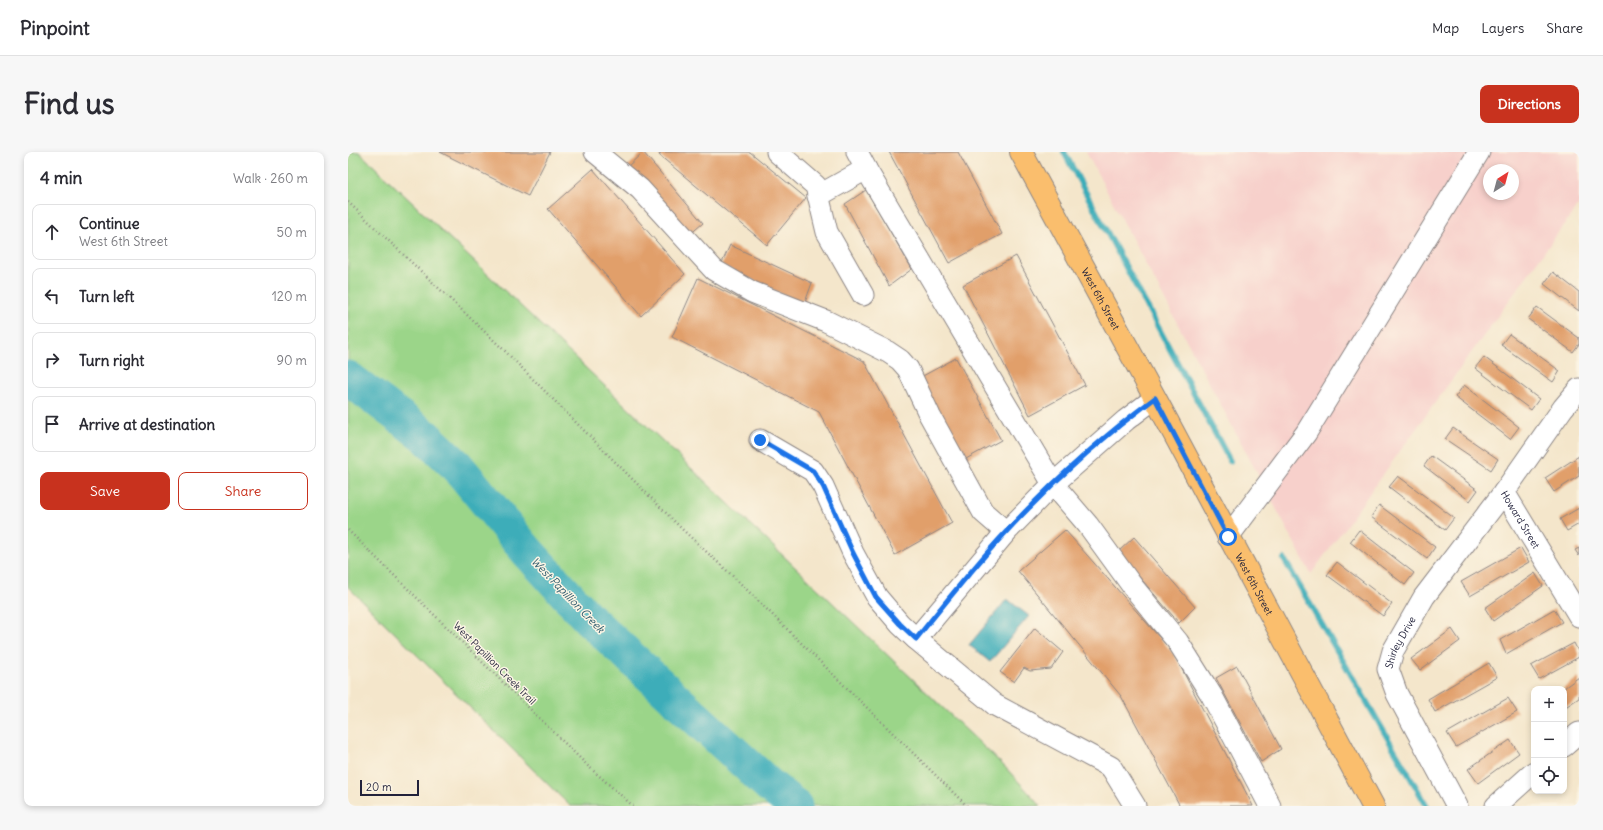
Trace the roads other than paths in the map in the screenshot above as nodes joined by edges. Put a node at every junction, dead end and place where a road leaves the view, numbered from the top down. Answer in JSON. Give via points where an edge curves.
{"nodes":[{"id":1,"x":595,"y":152,"type":"edge"},
{"id":2,"x":777,"y":152,"type":"edge"},
{"id":3,"x":1021,"y":152,"type":"edge"},
{"id":4,"x":1479,"y":152,"type":"edge"},
{"id":5,"x":862,"y":160,"type":"edge"},
{"id":6,"x":818,"y":196,"type":"junction"},
{"id":7,"x":863,"y":295,"type":"dead end"},
{"id":8,"x":1579,"y":388,"type":"edge"},
{"id":9,"x":1155,"y":398,"type":"junction"},
{"id":10,"x":760,"y":440,"type":"dead end"},
{"id":11,"x":1053,"y":484,"type":"junction"},
{"id":12,"x":1504,"y":492,"type":"junction"},
{"id":13,"x":1006,"y":532,"type":"junction"},
{"id":14,"x":1228,"y":537,"type":"junction"},
{"id":15,"x":1579,"y":616,"type":"edge"},
{"id":16,"x":916,"y":639,"type":"junction"},
{"id":17,"x":1579,"y":733,"type":"edge"},
{"id":18,"x":1567,"y":743,"type":"edge"},
{"id":19,"x":1531,"y":775,"type":"edge"},
{"id":20,"x":1135,"y":806,"type":"edge"},
{"id":21,"x":1270,"y":806,"type":"edge"},
{"id":22,"x":1373,"y":806,"type":"edge"},
{"id":23,"x":1457,"y":806,"type":"edge"},
{"id":24,"x":1496,"y":806,"type":"edge"}],
"edges":[{"from":1,"to":13,"type":"street","via":[[640,189],[714,270],[752,292],[826,321],[900,360],[908,369],[930,416],[983,512]]},
{"from":2,"to":6,"type":"street","via":[[816,186]]},
{"from":3,"to":9,"type":"main road","name":"West 6th Street"},
{"from":4,"to":14,"type":"street","via":[[1306,433]]},
{"from":5,"to":6,"type":"street"},
{"from":5,"to":11,"type":"street"},
{"from":6,"to":7,"type":"street","via":[[827,232]]},
{"from":8,"to":12,"type":"street","name":"Howard Street"},
{"from":9,"to":11,"type":"street"},
{"from":9,"to":14,"type":"main road","name":"West 6th Street"},
{"from":10,"to":16,"type":"street","via":[[813,471],[823,486],[876,597]]},
{"from":11,"to":13,"type":"street"},
{"from":11,"to":21,"type":"street","via":[[1088,525],[1133,587],[1178,642],[1212,696]]},
{"from":12,"to":15,"type":"street","name":"Howard Street"},
{"from":12,"to":23,"type":"street","name":"Shirley Drive","via":[[1424,597],[1393,651],[1388,669],[1397,694]]},
{"from":13,"to":16,"type":"street"},
{"from":14,"to":22,"type":"main road","name":"West 6th Street"},
{"from":16,"to":20,"type":"street","via":[[995,705],[1111,767]]},
{"from":17,"to":18,"type":"street"},
{"from":19,"to":24,"type":"street"}]}
